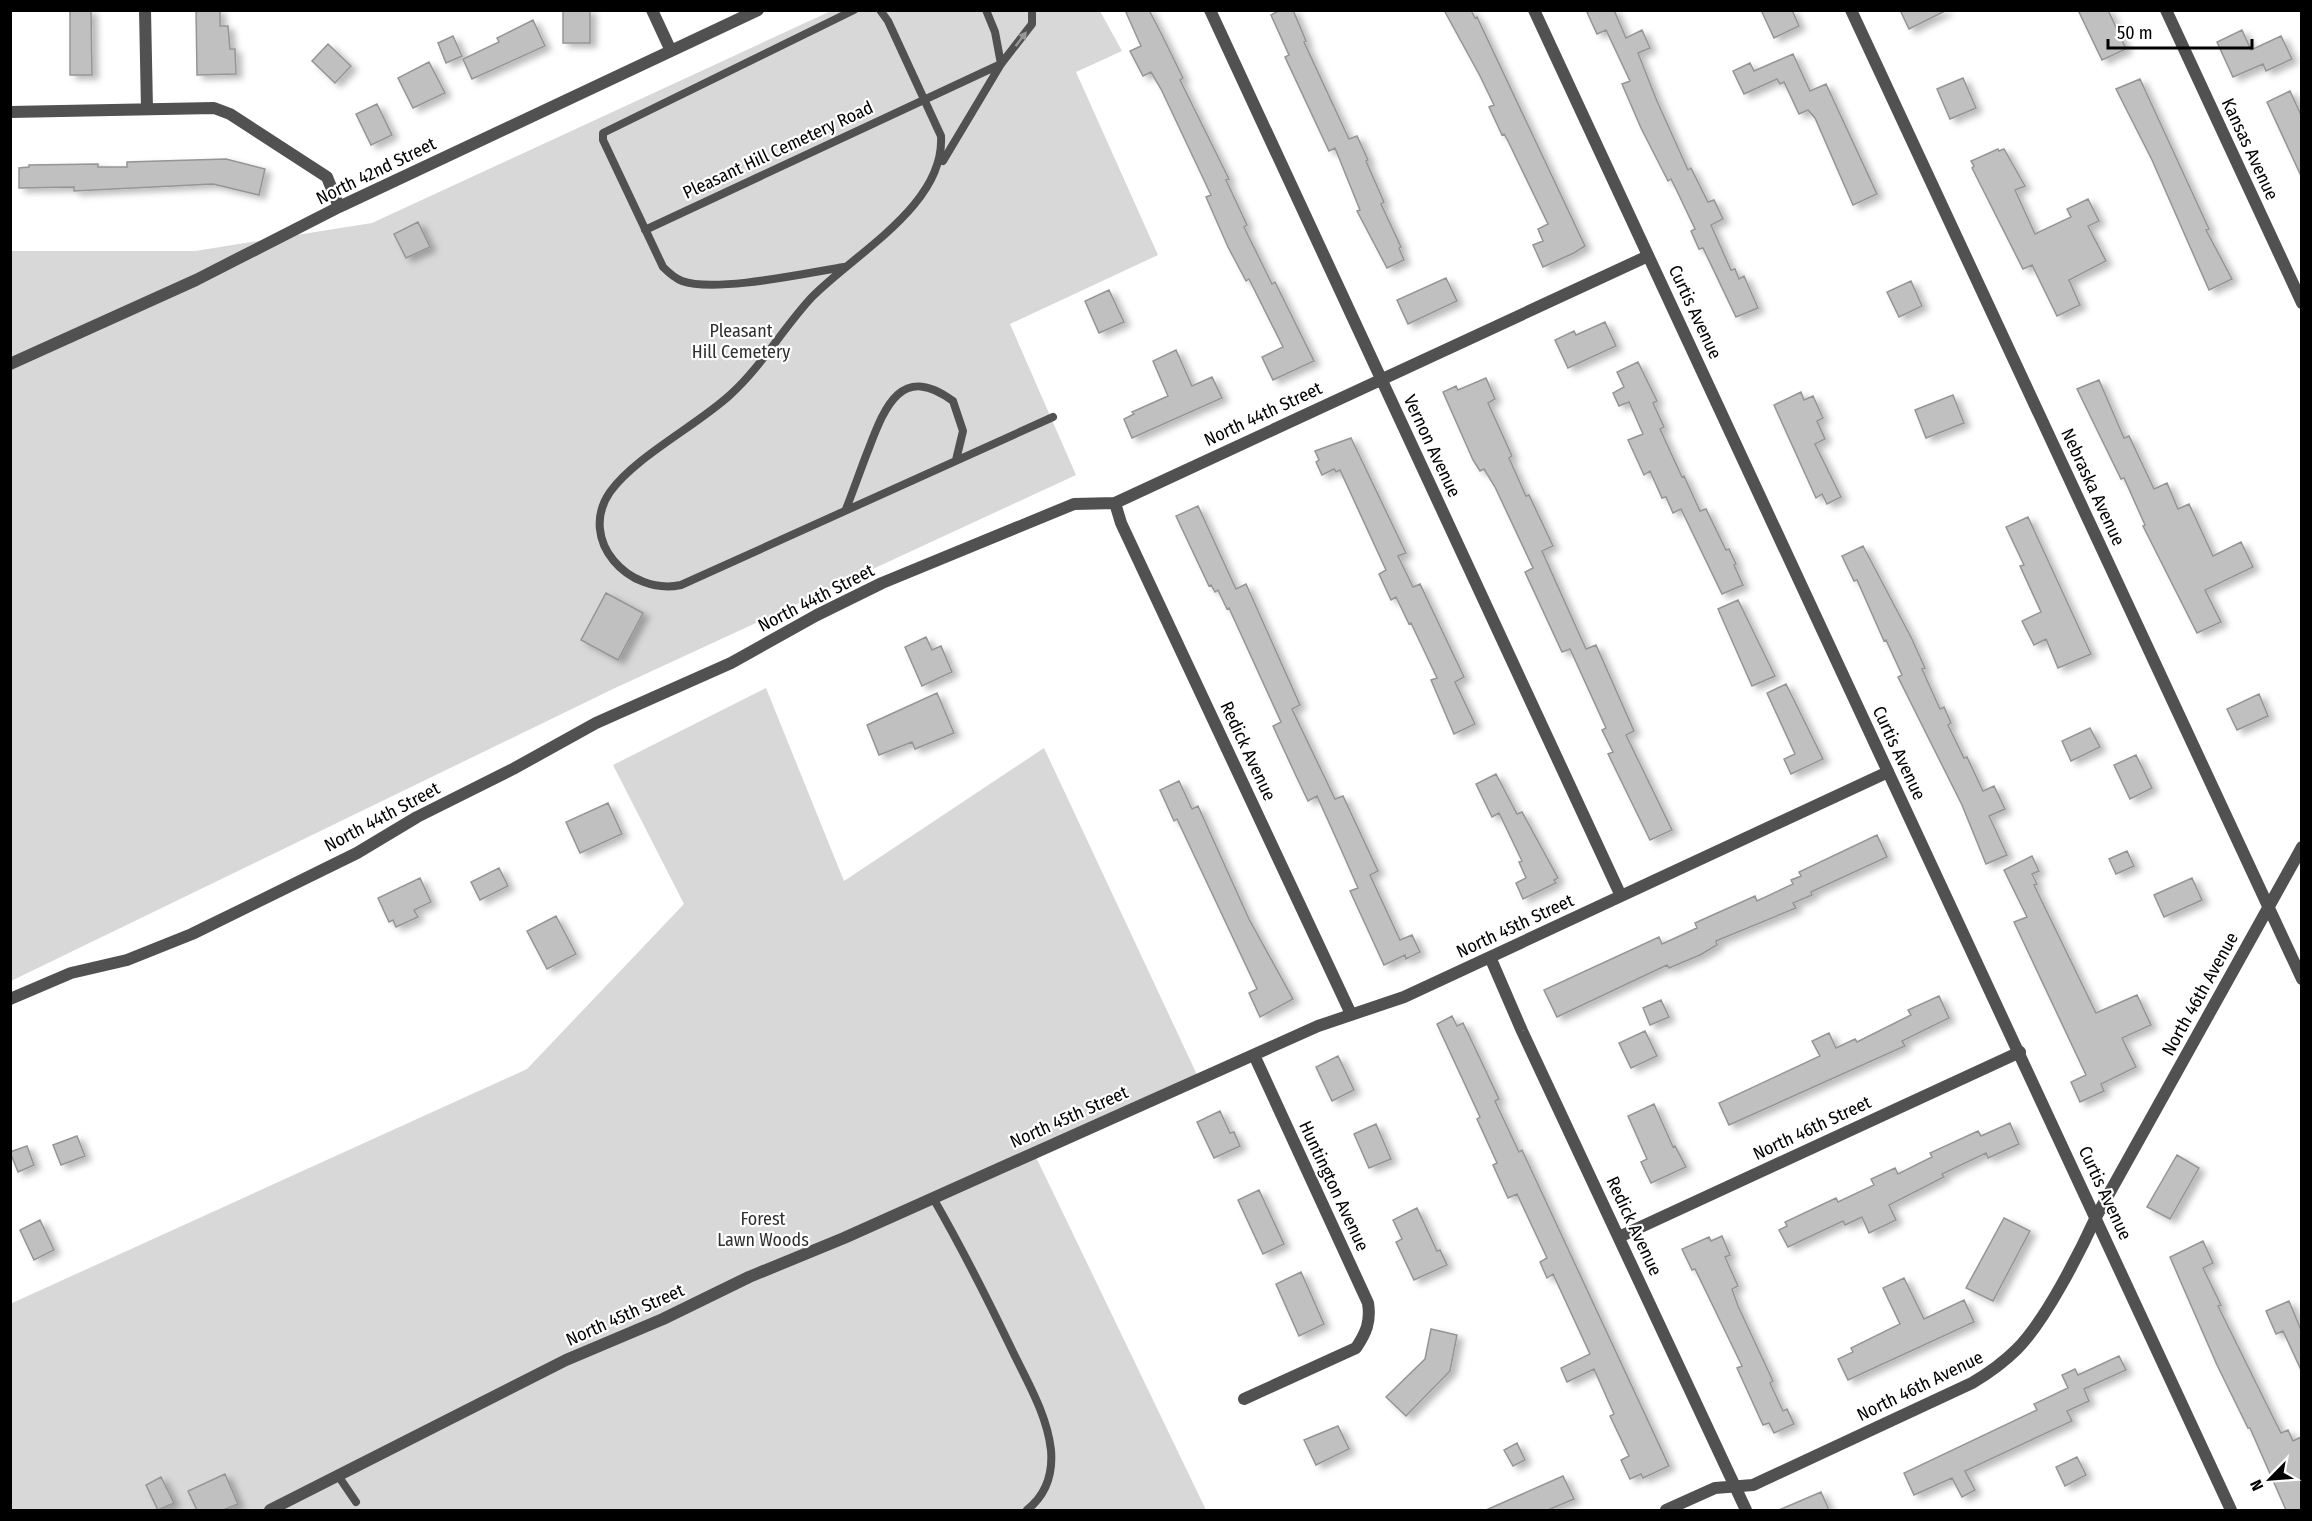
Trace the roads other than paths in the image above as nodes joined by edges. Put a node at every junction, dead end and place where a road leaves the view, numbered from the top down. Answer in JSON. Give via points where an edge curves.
{"nodes":[{"id":1,"x":145,"y":10,"type":"edge"},
{"id":2,"x":652,"y":10,"type":"edge"},
{"id":3,"x":758,"y":10,"type":"edge"},
{"id":4,"x":854,"y":10,"type":"edge"},
{"id":5,"x":880,"y":10,"type":"edge"},
{"id":6,"x":986,"y":10,"type":"edge"},
{"id":7,"x":1032,"y":10,"type":"edge"},
{"id":8,"x":1210,"y":10,"type":"edge"},
{"id":9,"x":1534,"y":10,"type":"edge"},
{"id":10,"x":1851,"y":10,"type":"edge"},
{"id":11,"x":2166,"y":10,"type":"edge"},
{"id":12,"x":671,"y":51,"type":"junction"},
{"id":13,"x":1001,"y":64,"type":"junction"},
{"id":14,"x":924,"y":99,"type":"junction"},
{"id":15,"x":147,"y":109,"type":"junction"},
{"id":16,"x":10,"y":112,"type":"edge"},
{"id":17,"x":938,"y":169,"type":"junction"},
{"id":18,"x":339,"y":207,"type":"junction"},
{"id":19,"x":645,"y":230,"type":"junction"},
{"id":20,"x":1648,"y":256,"type":"junction"},
{"id":21,"x":846,"y":267,"type":"junction"},
{"id":22,"x":2301,"y":303,"type":"edge"},
{"id":23,"x":10,"y":364,"type":"edge"},
{"id":24,"x":1381,"y":380,"type":"junction"},
{"id":25,"x":1053,"y":417,"type":"dead end"},
{"id":26,"x":956,"y":460,"type":"junction"},
{"id":27,"x":1115,"y":503,"type":"junction"},
{"id":28,"x":846,"y":509,"type":"junction"},
{"id":29,"x":1888,"y":772,"type":"junction"},
{"id":30,"x":2301,"y":848,"type":"edge"},
{"id":31,"x":1621,"y":896,"type":"junction"},
{"id":32,"x":2268,"y":908,"type":"junction"},
{"id":33,"x":1490,"y":957,"type":"junction"},
{"id":34,"x":2301,"y":979,"type":"edge"},
{"id":35,"x":10,"y":999,"type":"edge"},
{"id":36,"x":1351,"y":1014,"type":"junction"},
{"id":37,"x":2020,"y":1052,"type":"junction"},
{"id":38,"x":1254,"y":1055,"type":"junction"},
{"id":39,"x":933,"y":1198,"type":"junction"},
{"id":40,"x":2096,"y":1217,"type":"junction"},
{"id":41,"x":1619,"y":1237,"type":"junction"},
{"id":42,"x":1244,"y":1399,"type":"dead end"},
{"id":43,"x":339,"y":1477,"type":"junction"},
{"id":44,"x":1735,"y":1486,"type":"junction"},
{"id":45,"x":356,"y":1502,"type":"dead end"},
{"id":46,"x":270,"y":1510,"type":"edge"},
{"id":47,"x":1027,"y":1510,"type":"edge"},
{"id":48,"x":1666,"y":1510,"type":"edge"},
{"id":49,"x":1746,"y":1510,"type":"edge"},
{"id":50,"x":2231,"y":1510,"type":"edge"}],
"edges":[{"from":1,"to":15,"type":"street"},
{"from":2,"to":12,"type":"street"},
{"from":3,"to":12,"type":"street","name":"North 42nd Street"},
{"from":4,"to":19,"type":"lane","via":[[603,133]]},
{"from":5,"to":14,"type":"lane"},
{"from":6,"to":13,"type":"lane"},
{"from":13,"to":7,"type":"lane","one_way":true,"via":[[1032,24]]},
{"from":8,"to":24,"type":"street","name":"Vernon Avenue"},
{"from":9,"to":20,"type":"street","name":"Curtis Avenue"},
{"from":10,"to":32,"type":"street","name":"Nebraska Avenue"},
{"from":11,"to":22,"type":"street","name":"Kansas Avenue"},
{"from":12,"to":18,"type":"street","name":"North 42nd Street"},
{"from":13,"to":14,"type":"lane","name":"Pleasant Hill Cemetery Road"},
{"from":13,"to":17,"type":"lane"},
{"from":14,"to":17,"type":"lane","via":[[941,136]]},
{"from":14,"to":19,"type":"lane","name":"Pleasant Hill Cemetery Road"},
{"from":15,"to":16,"type":"street"},
{"from":15,"to":18,"type":"street","via":[[214,108],[230,114],[327,177]]},
{"from":17,"to":21,"type":"lane","via":[[903,216]]},
{"from":18,"to":23,"type":"street","name":"North 42nd Street","via":[[196,280]]},
{"from":19,"to":21,"type":"lane","via":[[663,267],[680,280],[692,283],[759,280]]},
{"from":20,"to":24,"type":"street","name":"North 44th Street"},
{"from":20,"to":29,"type":"street","name":"Curtis Avenue"},
{"from":21,"to":28,"type":"lane","via":[[812,298],[731,394],[622,476],[608,494],[601,526],[608,552],[624,573],[641,583],[671,587]]},
{"from":24,"to":27,"type":"street","name":"North 44th Street"},
{"from":24,"to":31,"type":"street","name":"Vernon Avenue"},
{"from":25,"to":26,"type":"lane"},
{"from":26,"to":28,"type":"lane"},
{"from":26,"to":28,"type":"lane","via":[[963,431],[953,401],[929,388],[908,389],[896,395],[883,412]]},
{"from":27,"to":35,"type":"street","name":"North 44th Street","via":[[1074,504],[882,584],[731,663],[596,723],[357,853],[192,934],[127,960],[71,973]]},
{"from":27,"to":36,"type":"street","name":"Redick Avenue"},
{"from":29,"to":31,"type":"street","name":"North 45th Street"},
{"from":29,"to":37,"type":"street","name":"Curtis Avenue"},
{"from":30,"to":32,"type":"street","name":"North 46th Avenue"},
{"from":31,"to":33,"type":"street","name":"North 45th Street"},
{"from":32,"to":34,"type":"street","name":"Nebraska Avenue"},
{"from":32,"to":40,"type":"street","name":"North 46th Avenue"},
{"from":33,"to":36,"type":"street","name":"North 45th Street","via":[[1404,997]]},
{"from":33,"to":41,"type":"street","name":"Redick Avenue"},
{"from":36,"to":38,"type":"street","name":"North 45th Street"},
{"from":37,"to":40,"type":"street","name":"Curtis Avenue"},
{"from":37,"to":41,"type":"street","name":"North 46th Street"},
{"from":38,"to":39,"type":"street","name":"North 45th Street"},
{"from":38,"to":42,"type":"street","name":"Huntington Avenue","via":[[1368,1304],[1370,1316],[1366,1333],[1356,1348]]},
{"from":39,"to":43,"type":"street","name":"North 45th Street","via":[[566,1360]]},
{"from":39,"to":47,"type":"lane","via":[[1005,1335],[1045,1423],[1051,1451],[1050,1473],[1038,1502]]},
{"from":40,"to":44,"type":"street","name":"North 46th Avenue","via":[[2035,1327],[1996,1369],[1753,1485]]},
{"from":40,"to":50,"type":"street","name":"Curtis Avenue"},
{"from":41,"to":44,"type":"street","name":"Redick Avenue"},
{"from":43,"to":45,"type":"lane"},
{"from":43,"to":46,"type":"street","name":"North 45th Street"},
{"from":44,"to":48,"type":"street","name":"North 46th Avenue","via":[[1715,1488]]},
{"from":44,"to":49,"type":"street","name":"Redick Avenue"}]}
